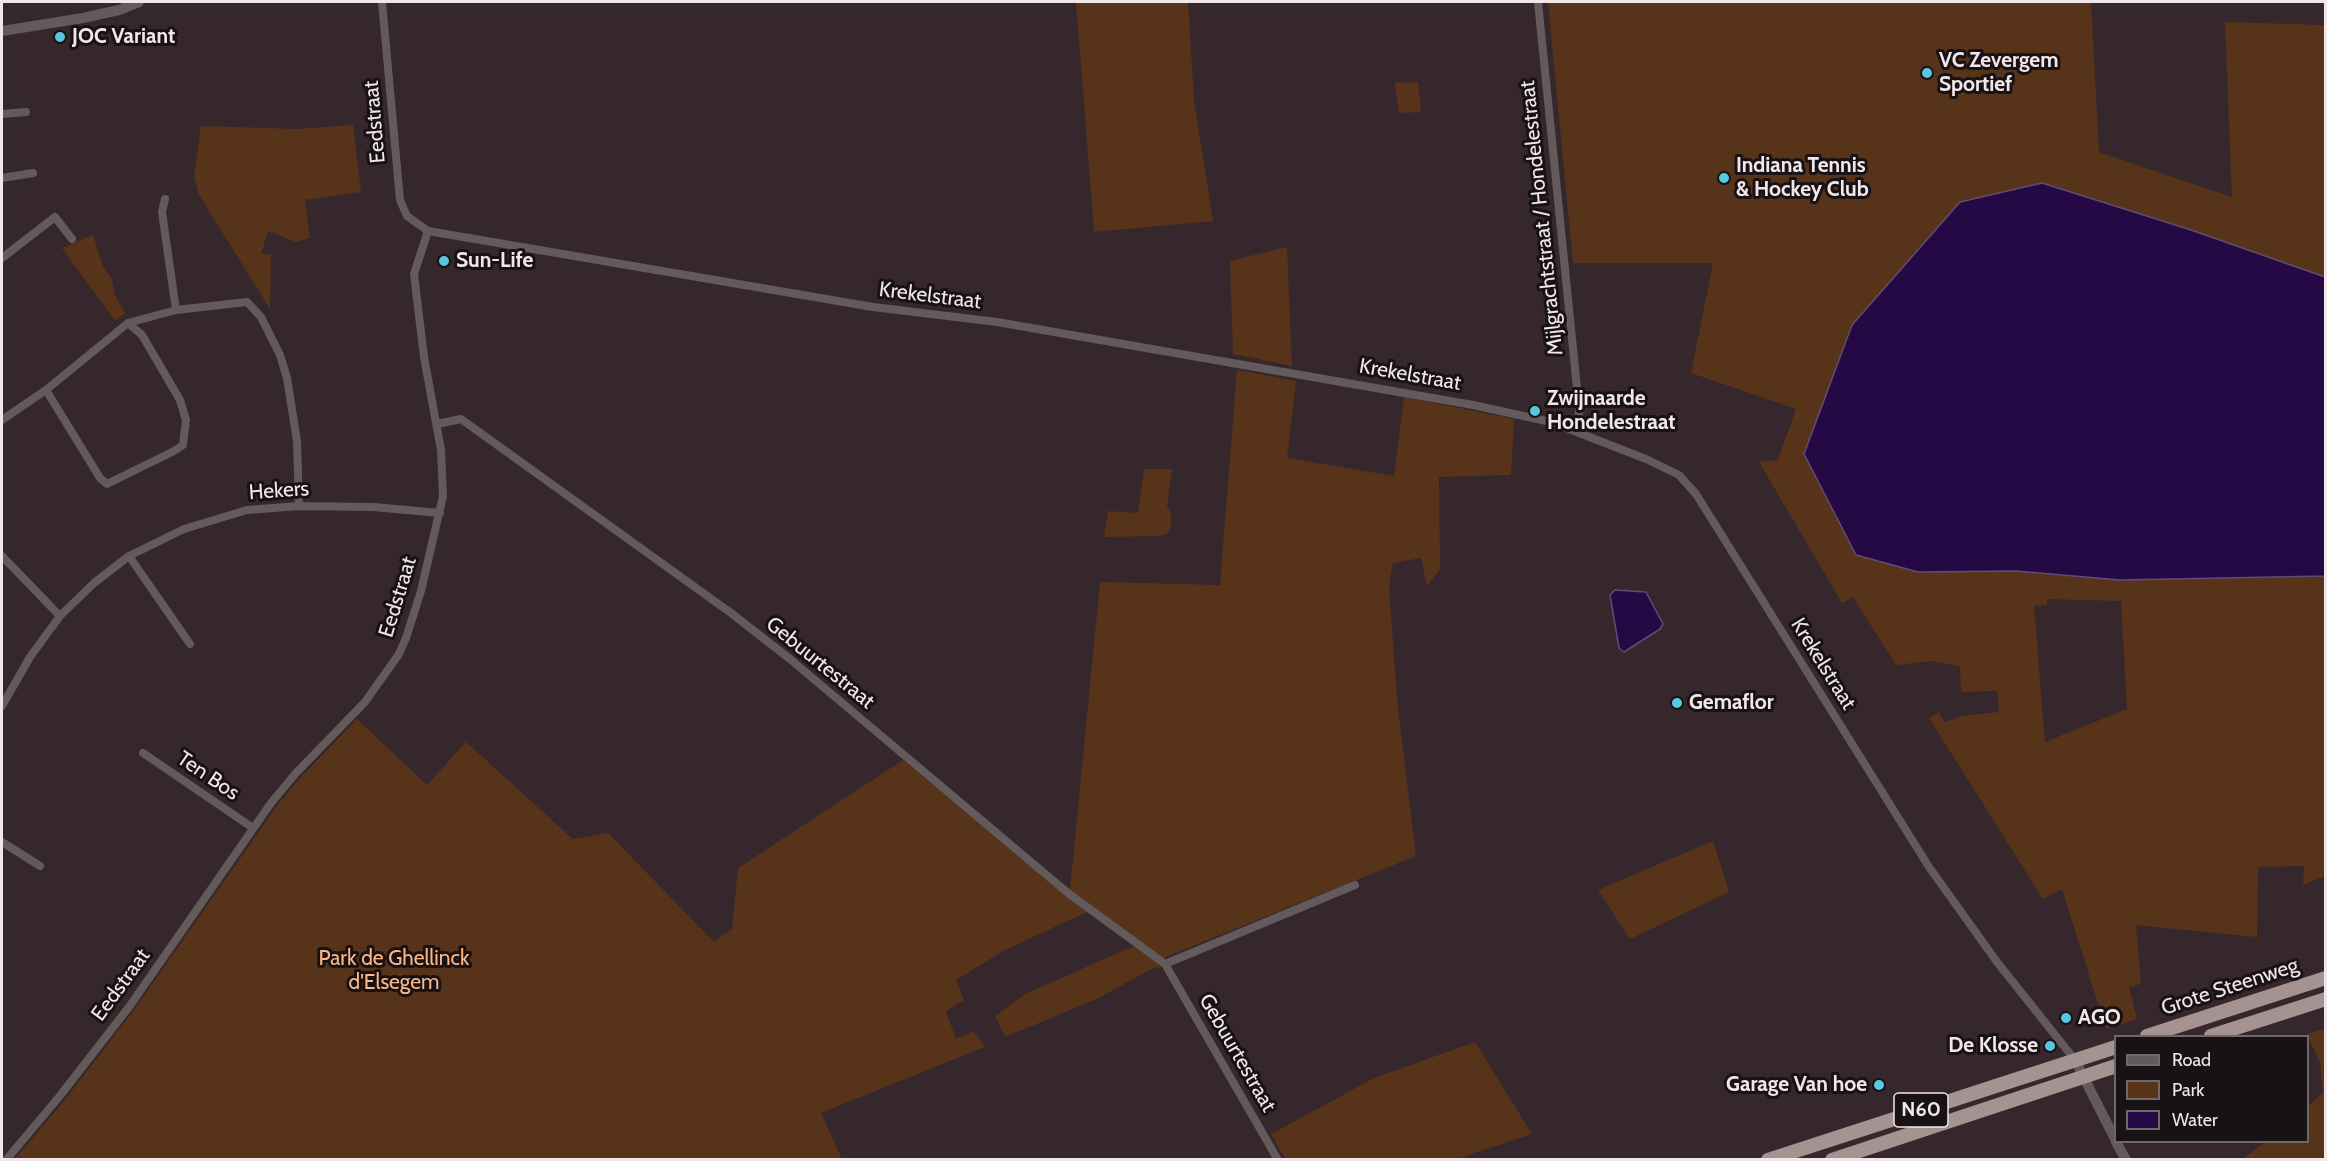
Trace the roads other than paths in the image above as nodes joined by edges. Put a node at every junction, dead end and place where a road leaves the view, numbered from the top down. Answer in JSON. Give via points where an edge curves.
{"nodes":[{"id":1,"x":139,"y":2,"type":"edge"},
{"id":2,"x":382,"y":2,"type":"edge"},
{"id":3,"x":1538,"y":2,"type":"edge"},
{"id":4,"x":2,"y":31,"type":"edge"},
{"id":5,"x":26,"y":111,"type":"dead end"},
{"id":6,"x":2,"y":114,"type":"edge"},
{"id":7,"x":33,"y":173,"type":"dead end"},
{"id":8,"x":2,"y":178,"type":"edge"},
{"id":9,"x":165,"y":199,"type":"dead end"},
{"id":10,"x":428,"y":231,"type":"junction"},
{"id":11,"x":72,"y":239,"type":"dead end"},
{"id":12,"x":2,"y":258,"type":"edge"},
{"id":13,"x":176,"y":310,"type":"junction"},
{"id":14,"x":128,"y":323,"type":"junction"},
{"id":15,"x":46,"y":390,"type":"junction"},
{"id":16,"x":2,"y":420,"type":"edge"},
{"id":17,"x":437,"y":424,"type":"junction"},
{"id":18,"x":1578,"y":432,"type":"junction"},
{"id":19,"x":299,"y":506,"type":"junction"},
{"id":20,"x":440,"y":513,"type":"junction"},
{"id":21,"x":2,"y":556,"type":"edge"},
{"id":22,"x":129,"y":556,"type":"junction"},
{"id":23,"x":60,"y":616,"type":"junction"},
{"id":24,"x":190,"y":644,"type":"dead end"},
{"id":25,"x":2,"y":706,"type":"edge"},
{"id":26,"x":143,"y":753,"type":"dead end"},
{"id":27,"x":253,"y":828,"type":"junction"},
{"id":28,"x":2,"y":842,"type":"edge"},
{"id":29,"x":40,"y":866,"type":"dead end"},
{"id":30,"x":1355,"y":885,"type":"dead end"},
{"id":31,"x":1165,"y":964,"type":"junction"},
{"id":32,"x":2325,"y":978,"type":"edge"},
{"id":33,"x":2325,"y":1000,"type":"edge"},
{"id":34,"x":2150,"y":1035,"type":"edge"},
{"id":35,"x":2214,"y":1035,"type":"edge"},
{"id":36,"x":2114,"y":1047,"type":"edge"},
{"id":37,"x":2074,"y":1060,"type":"junction"},
{"id":38,"x":2114,"y":1066,"type":"edge"},
{"id":39,"x":2082,"y":1076,"type":"junction"},
{"id":40,"x":2114,"y":1137,"type":"edge"},
{"id":41,"x":2117,"y":1143,"type":"edge"},
{"id":42,"x":6,"y":1160,"type":"edge"},
{"id":43,"x":1278,"y":1160,"type":"edge"},
{"id":44,"x":1768,"y":1160,"type":"edge"},
{"id":45,"x":1832,"y":1160,"type":"edge"},
{"id":46,"x":2126,"y":1160,"type":"edge"}],
"edges":[{"from":1,"to":4,"type":"street","via":[[119,10]]},
{"from":2,"to":10,"type":"street","name":"Eedstraat","via":[[400,200],[407,216]]},
{"from":3,"to":18,"type":"street","name":"Mijlgrachtstraat / Hondelestraat","via":[[1579,408]]},
{"from":5,"to":6,"type":"street"},
{"from":7,"to":8,"type":"street"},
{"from":9,"to":13,"type":"street","via":[[162,212]]},
{"from":10,"to":17,"type":"street","name":"Eedstraat","via":[[414,274]]},
{"from":10,"to":18,"type":"street","name":"Krekelstraat","via":[[850,303],[997,322],[1167,351],[1493,409]]},
{"from":11,"to":12,"type":"street","via":[[55,217]]},
{"from":13,"to":14,"type":"street"},
{"from":13,"to":19,"type":"street","via":[[247,302],[261,316],[287,378],[297,441]]},
{"from":14,"to":15,"type":"street"},
{"from":14,"to":15,"type":"street","via":[[142,335],[180,400],[186,420],[183,445],[107,484]]},
{"from":15,"to":16,"type":"street"},
{"from":17,"to":20,"type":"street","name":"Eedstraat","via":[[444,478]]},
{"from":17,"to":31,"type":"street","name":"Gebuurtestraat","via":[[461,419],[731,613],[1068,893]]},
{"from":18,"to":37,"type":"street","name":"Krekelstraat","via":[[1679,475],[1696,494],[1929,867]]},
{"from":19,"to":20,"type":"street","name":"Hekers"},
{"from":19,"to":22,"type":"street","name":"Hekers","via":[[247,510],[184,529]]},
{"from":20,"to":27,"type":"street","name":"Eedstraat","via":[[422,591],[399,654],[365,702],[296,772]]},
{"from":21,"to":23,"type":"street"},
{"from":22,"to":23,"type":"street","name":"Hekers","via":[[94,582]]},
{"from":22,"to":24,"type":"street"},
{"from":23,"to":25,"type":"street","name":"Hekers","via":[[30,657]]},
{"from":26,"to":27,"type":"street","name":"Ten Bos"},
{"from":27,"to":42,"type":"street","name":"Eedstraat","via":[[129,1007]]},
{"from":28,"to":29,"type":"street"},
{"from":30,"to":31,"type":"street"},
{"from":31,"to":43,"type":"street","name":"Gebuurtestraat"},
{"from":32,"to":34,"type":"highway","name":"Grote Steenweg"},
{"from":33,"to":35,"type":"highway","name":"Grote Steenweg"},
{"from":36,"to":37,"type":"highway","number":"N60"},
{"from":37,"to":39,"type":"street"},
{"from":37,"to":44,"type":"highway","number":"N60"},
{"from":38,"to":39,"type":"highway","number":"N60"},
{"from":39,"to":40,"type":"street"},
{"from":39,"to":45,"type":"highway","number":"N60"},
{"from":41,"to":46,"type":"street"}]}
